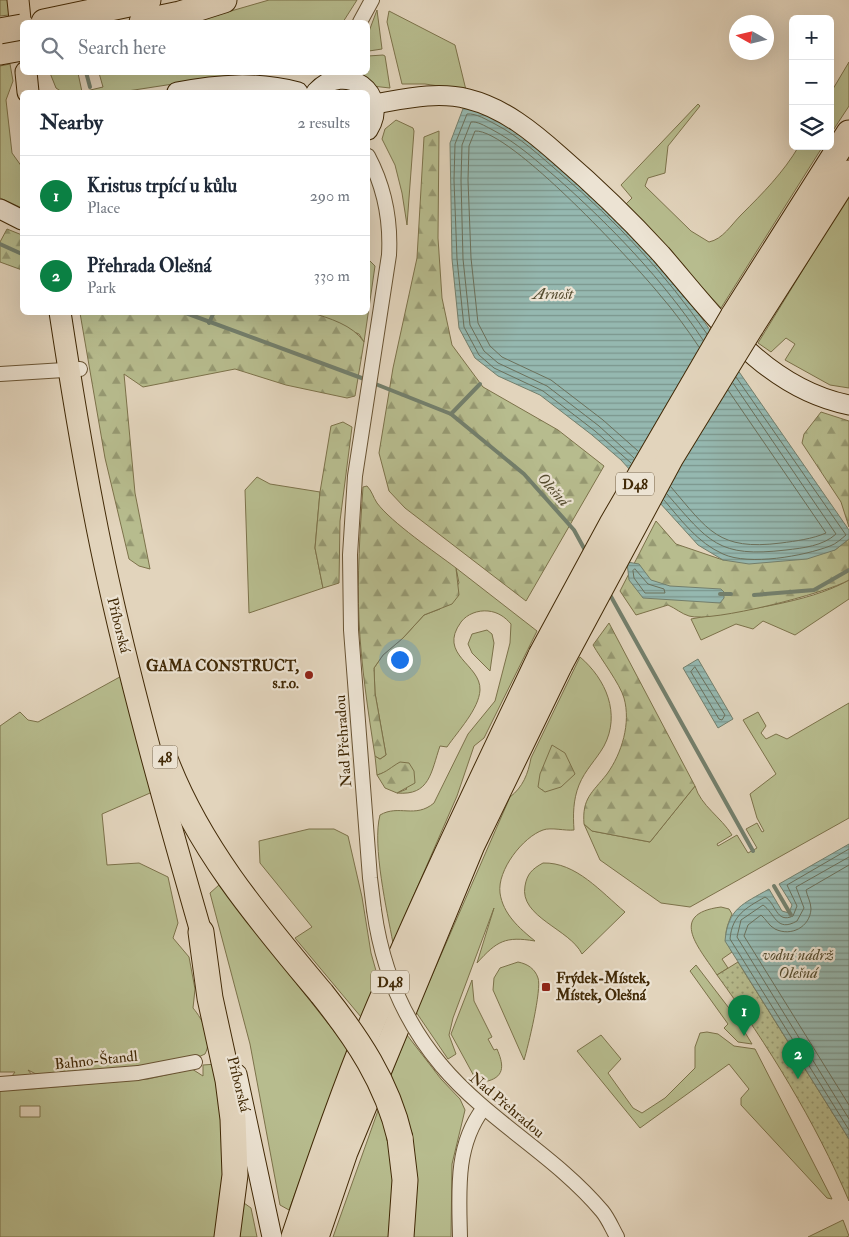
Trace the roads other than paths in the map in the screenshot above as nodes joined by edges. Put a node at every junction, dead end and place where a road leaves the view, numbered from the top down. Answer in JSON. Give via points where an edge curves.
{"nodes":[{"id":1,"x":18,"y":0,"type":"edge"},
{"id":2,"x":30,"y":0,"type":"edge"},
{"id":3,"x":148,"y":0,"type":"edge"},
{"id":4,"x":224,"y":0,"type":"edge"},
{"id":5,"x":372,"y":0,"type":"edge"},
{"id":6,"x":20,"y":20,"type":"edge"},
{"id":7,"x":33,"y":20,"type":"edge"},
{"id":8,"x":53,"y":20,"type":"edge"},
{"id":9,"x":152,"y":20,"type":"edge"},
{"id":10,"x":361,"y":20,"type":"edge"},
{"id":11,"x":20,"y":27,"type":"edge"},
{"id":12,"x":0,"y":31,"type":"edge"},
{"id":13,"x":20,"y":48,"type":"edge"},
{"id":14,"x":0,"y":52,"type":"edge"},
{"id":15,"x":26,"y":75,"type":"edge"},
{"id":16,"x":38,"y":75,"type":"edge"},
{"id":17,"x":346,"y":76,"type":"edge"},
{"id":18,"x":28,"y":90,"type":"edge"},
{"id":19,"x":40,"y":90,"type":"edge"},
{"id":20,"x":188,"y":90,"type":"edge"},
{"id":21,"x":289,"y":90,"type":"edge"},
{"id":22,"x":318,"y":90,"type":"edge"},
{"id":23,"x":366,"y":90,"type":"edge"},
{"id":24,"x":370,"y":97,"type":"edge"},
{"id":25,"x":374,"y":104,"type":"junction"},
{"id":26,"x":370,"y":125,"type":"edge"},
{"id":27,"x":849,"y":133,"type":"edge"},
{"id":28,"x":370,"y":161,"type":"edge"},
{"id":29,"x":849,"y":172,"type":"edge"},
{"id":30,"x":0,"y":209,"type":"edge"},
{"id":31,"x":20,"y":219,"type":"edge"},
{"id":32,"x":742,"y":321,"type":"junction"},
{"id":33,"x":66,"y":322,"type":"edge"},
{"id":34,"x":74,"y":370,"type":"junction"},
{"id":35,"x":0,"y":374,"type":"edge"},
{"id":36,"x":849,"y":405,"type":"edge"},
{"id":37,"x":551,"y":659,"type":"junction"},
{"id":38,"x":165,"y":759,"type":"junction"},
{"id":39,"x":201,"y":932,"type":"junction"},
{"id":40,"x":195,"y":1062,"type":"dead end"},
{"id":41,"x":0,"y":1084,"type":"edge"},
{"id":42,"x":483,"y":1108,"type":"junction"},
{"id":43,"x":227,"y":1237,"type":"edge"},
{"id":44,"x":272,"y":1237,"type":"edge"},
{"id":45,"x":294,"y":1237,"type":"edge"},
{"id":46,"x":316,"y":1237,"type":"edge"},
{"id":47,"x":401,"y":1237,"type":"edge"},
{"id":48,"x":460,"y":1237,"type":"edge"},
{"id":49,"x":617,"y":1237,"type":"edge"}],
"edges":[{"from":1,"to":6,"type":"main road"},
{"from":2,"to":7,"type":"main road"},
{"from":3,"to":8,"type":"highway"},
{"from":4,"to":9,"type":"highway"},
{"from":5,"to":10,"type":"street"},
{"from":11,"to":12,"type":"highway","bridge":true},
{"from":13,"to":14,"type":"highway"},
{"from":15,"to":18,"type":"main road"},
{"from":16,"to":19,"type":"main road"},
{"from":17,"to":22,"type":"street","via":[[326,83]]},
{"from":17,"to":23,"type":"street"},
{"from":20,"to":21,"type":"street","via":[[243,84]]},
{"from":24,"to":25,"type":"street"},
{"from":25,"to":26,"type":"street"},
{"from":25,"to":36,"type":"street","via":[[429,96],[455,97],[481,103],[518,122],[614,204],[733,338],[760,362],[812,393]]},
{"from":27,"to":32,"type":"highway","number":"D48"},
{"from":28,"to":42,"type":"street","name":"Nad Přehradou","bridge":true,"via":[[387,206],[391,231],[351,517],[349,592],[370,878],[380,946],[396,994],[416,1032],[441,1065]]},
{"from":29,"to":32,"type":"highway","number":"D48"},
{"from":30,"to":31,"type":"street"},
{"from":32,"to":37,"type":"highway","number":"D48","bridge":true,"via":[[613,522]]},
{"from":33,"to":34,"type":"main road","name":"Příborská","number":"48"},
{"from":34,"to":35,"type":"street"},
{"from":34,"to":38,"type":"main road","name":"Příborská","number":"48"},
{"from":34,"to":39,"type":"main road","name":"Příborská","number":"48","via":[[110,585],[175,843]]},
{"from":37,"to":45,"type":"highway","number":"D48","via":[[454,836],[369,1031]]},
{"from":37,"to":46,"type":"highway","number":"D48","via":[[345,1152]]},
{"from":38,"to":39,"type":"main road","name":"Příborská","number":"48"},
{"from":38,"to":47,"type":"highway","bridge":true,"via":[[184,804],[207,845],[359,1042],[379,1077],[392,1106],[400,1138],[405,1180]]},
{"from":39,"to":43,"type":"highway","number":"48","via":[[210,998],[234,1119],[235,1175]]},
{"from":39,"to":44,"type":"street","name":"Příborská","via":[[244,1105]]},
{"from":40,"to":41,"type":"street","name":"Bahno-Štandl","via":[[138,1073]]},
{"from":42,"to":48,"type":"street","via":[[470,1129],[463,1152],[459,1188]]},
{"from":42,"to":49,"type":"street","name":"Nad Přehradou","via":[[575,1183],[603,1212]]}]}
